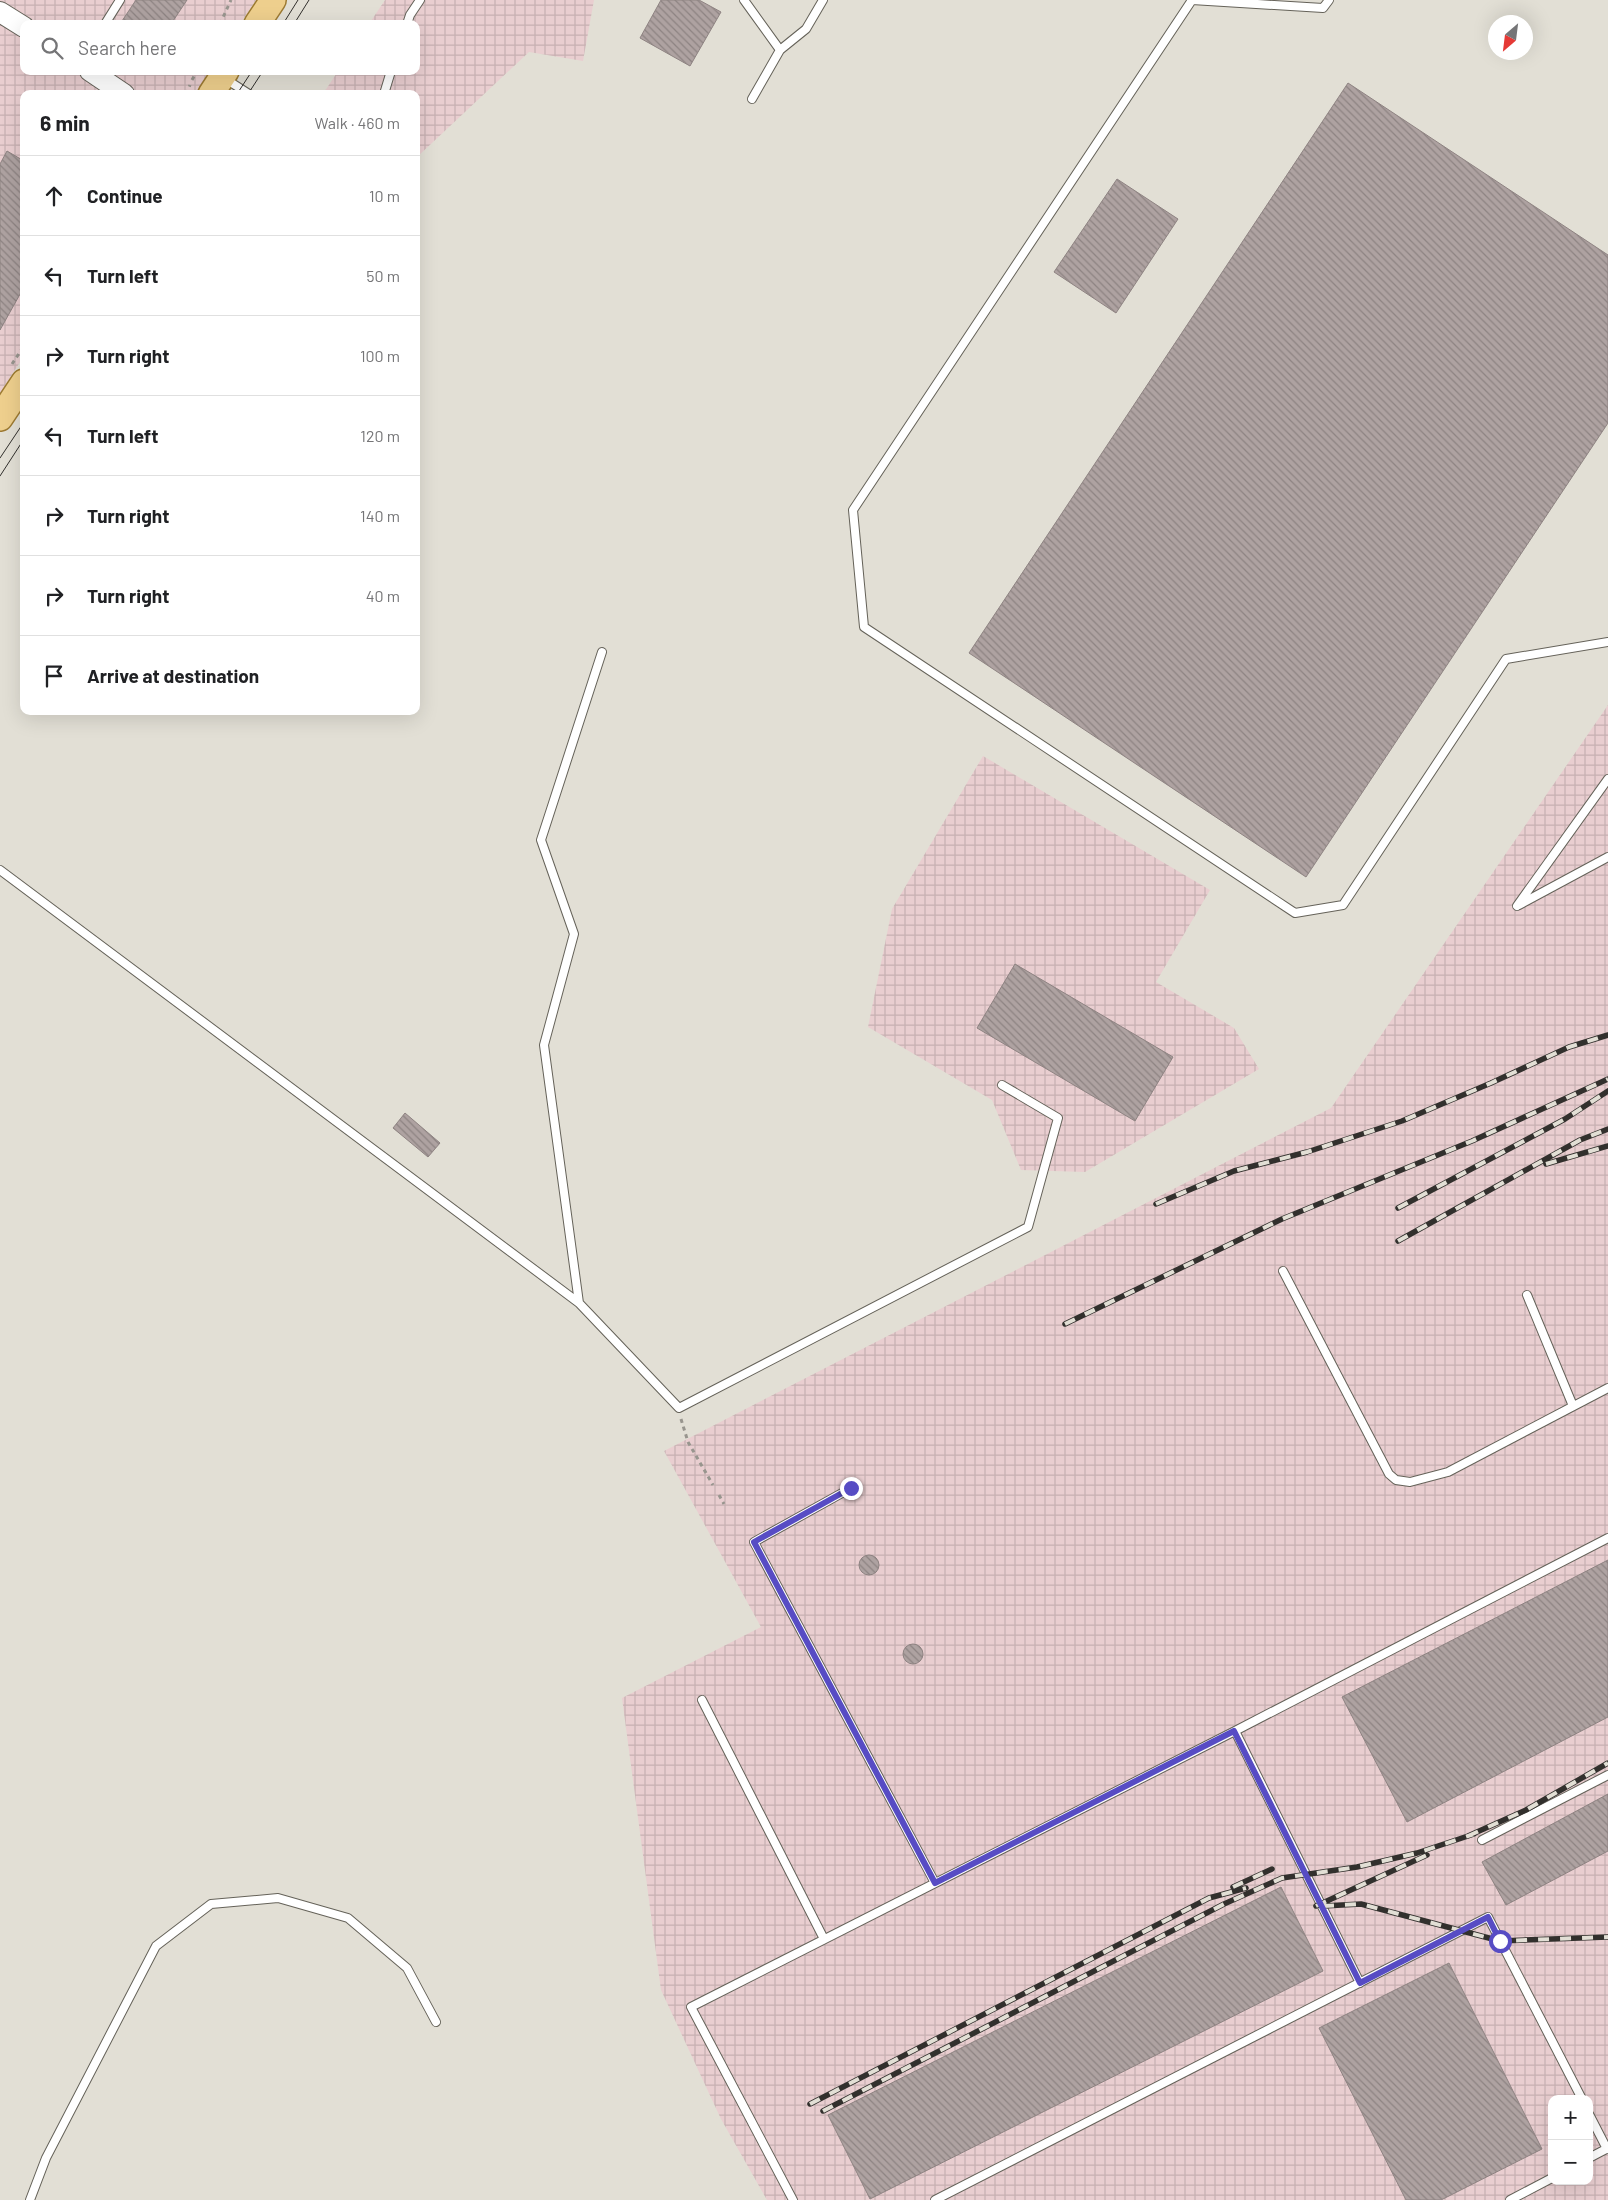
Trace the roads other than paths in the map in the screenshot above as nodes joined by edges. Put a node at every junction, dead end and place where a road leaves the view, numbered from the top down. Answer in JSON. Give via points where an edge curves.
{"nodes":[{"id":1,"x":120,"y":0,"type":"edge"},
{"id":2,"x":273,"y":0,"type":"edge"},
{"id":3,"x":420,"y":0,"type":"edge"},
{"id":4,"x":744,"y":0,"type":"edge"},
{"id":5,"x":823,"y":0,"type":"edge"},
{"id":6,"x":1192,"y":0,"type":"edge"},
{"id":7,"x":1328,"y":0,"type":"edge"},
{"id":8,"x":0,"y":12,"type":"edge"},
{"id":9,"x":108,"y":20,"type":"edge"},
{"id":10,"x":260,"y":20,"type":"edge"},
{"id":11,"x":408,"y":20,"type":"edge"},
{"id":12,"x":20,"y":24,"type":"edge"},
{"id":13,"x":780,"y":50,"type":"junction"},
{"id":14,"x":96,"y":75,"type":"edge"},
{"id":15,"x":390,"y":75,"type":"edge"},
{"id":16,"x":220,"y":81,"type":"edge"},
{"id":17,"x":118,"y":90,"type":"edge"},
{"id":18,"x":240,"y":90,"type":"edge"},
{"id":19,"x":385,"y":90,"type":"edge"},
{"id":20,"x":752,"y":99,"type":"dead end"},
{"id":21,"x":1608,"y":642,"type":"edge"},
{"id":22,"x":602,"y":652,"type":"dead end"},
{"id":23,"x":1608,"y":779,"type":"edge"},
{"id":24,"x":1608,"y":857,"type":"edge"},
{"id":25,"x":0,"y":870,"type":"edge"},
{"id":26,"x":1002,"y":1086,"type":"dead end"},
{"id":27,"x":1283,"y":1271,"type":"dead end"},
{"id":28,"x":1527,"y":1296,"type":"dead end"},
{"id":29,"x":579,"y":1303,"type":"junction"},
{"id":30,"x":1608,"y":1388,"type":"edge"},
{"id":31,"x":1574,"y":1406,"type":"junction"},
{"id":32,"x":851,"y":1488,"type":"dead end"},
{"id":33,"x":1608,"y":1538,"type":"edge"},
{"id":34,"x":702,"y":1700,"type":"dead end"},
{"id":35,"x":1234,"y":1731,"type":"junction"},
{"id":36,"x":1608,"y":1775,"type":"edge"},
{"id":37,"x":1482,"y":1840,"type":"dead end"},
{"id":38,"x":935,"y":1883,"type":"junction"},
{"id":39,"x":824,"y":1939,"type":"junction"},
{"id":40,"x":1360,"y":1983,"type":"junction"},
{"id":41,"x":436,"y":2022,"type":"dead end"},
{"id":42,"x":1580,"y":2095,"type":"edge"},
{"id":43,"x":1593,"y":2121,"type":"edge"},
{"id":44,"x":1608,"y":2149,"type":"edge"},
{"id":45,"x":1593,"y":2156,"type":"edge"},
{"id":46,"x":1548,"y":2180,"type":"edge"},
{"id":47,"x":30,"y":2200,"type":"edge"},
{"id":48,"x":793,"y":2200,"type":"edge"},
{"id":49,"x":935,"y":2200,"type":"edge"},
{"id":50,"x":1510,"y":2200,"type":"edge"}],
"edges":[{"from":1,"to":9,"type":"lane"},
{"from":2,"to":10,"type":"main road"},
{"from":3,"to":11,"type":"lane"},
{"from":4,"to":13,"type":"lane"},
{"from":5,"to":13,"type":"lane","via":[[806,29]]},
{"from":6,"to":7,"type":"lane","via":[[1323,8]]},
{"from":6,"to":21,"type":"lane","via":[[853,510],[864,627],[1295,912],[1343,905],[1506,659]]},
{"from":8,"to":12,"type":"street"},
{"from":13,"to":20,"type":"lane"},
{"from":14,"to":17,"type":"street"},
{"from":15,"to":19,"type":"lane"},
{"from":16,"to":18,"type":"lane"},
{"from":22,"to":29,"type":"lane","via":[[542,840],[574,934],[544,1045]]},
{"from":23,"to":24,"type":"lane","via":[[1517,906]]},
{"from":25,"to":29,"type":"lane"},
{"from":26,"to":29,"type":"lane","via":[[1058,1118],[1028,1226],[678,1408]]},
{"from":27,"to":31,"type":"lane","via":[[1389,1474],[1396,1480],[1410,1482],[1448,1472]]},
{"from":28,"to":31,"type":"lane"},
{"from":30,"to":31,"type":"lane"},
{"from":32,"to":38,"type":"lane","via":[[754,1542]]},
{"from":33,"to":35,"type":"lane"},
{"from":34,"to":39,"type":"lane"},
{"from":35,"to":38,"type":"lane"},
{"from":35,"to":40,"type":"lane"},
{"from":36,"to":37,"type":"lane"},
{"from":38,"to":39,"type":"lane"},
{"from":39,"to":48,"type":"lane","via":[[691,2006]]},
{"from":40,"to":42,"type":"lane","via":[[1488,1917]]},
{"from":40,"to":49,"type":"lane"},
{"from":41,"to":47,"type":"lane","via":[[407,1968],[348,1918],[278,1898],[211,1904],[156,1946],[46,2158]]},
{"from":43,"to":44,"type":"lane"},
{"from":44,"to":45,"type":"lane"},
{"from":46,"to":50,"type":"lane"}]}
